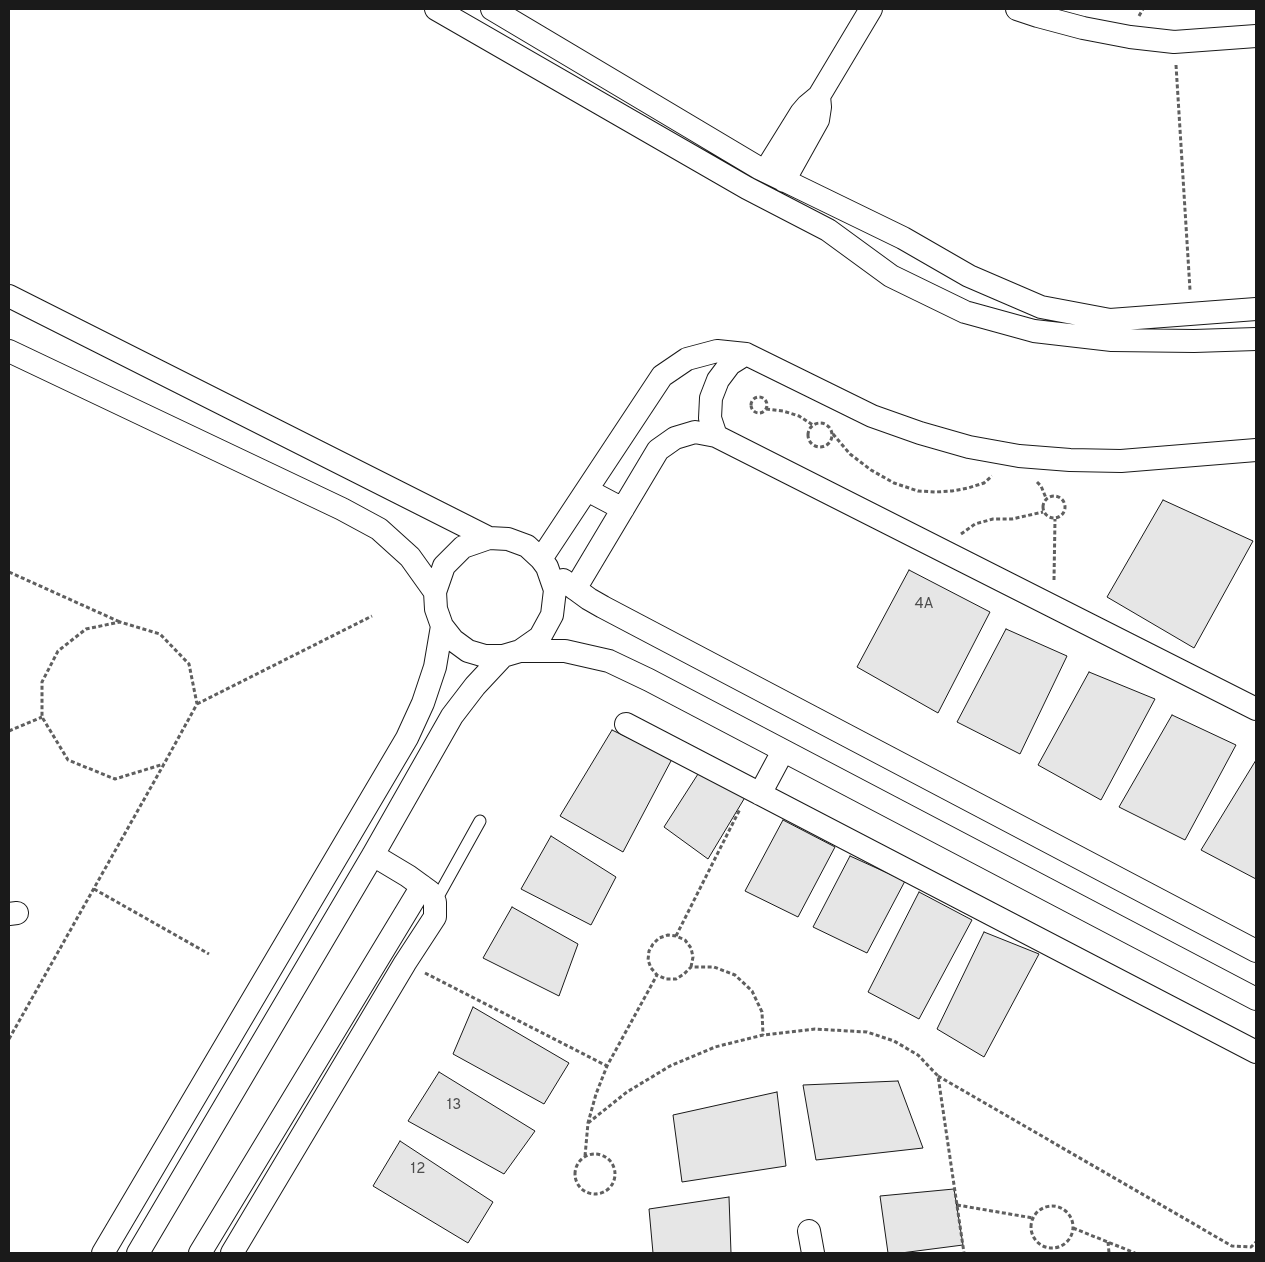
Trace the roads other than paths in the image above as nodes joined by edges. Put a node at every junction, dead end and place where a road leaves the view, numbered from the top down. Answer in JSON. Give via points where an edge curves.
{"nodes":[{"id":1,"x":436,"y":9,"type":"edge"},
{"id":2,"x":492,"y":9,"type":"edge"},
{"id":3,"x":871,"y":9,"type":"edge"},
{"id":4,"x":1017,"y":9,"type":"edge"},
{"id":5,"x":1256,"y":36,"type":"edge"},
{"id":6,"x":782,"y":180,"type":"junction"},
{"id":7,"x":786,"y":208,"type":"junction"},
{"id":8,"x":9,"y":296,"type":"edge"},
{"id":9,"x":1256,"y":309,"type":"edge"},
{"id":10,"x":1256,"y":339,"type":"edge"},
{"id":11,"x":9,"y":352,"type":"edge"},
{"id":12,"x":746,"y":354,"type":"junction"},
{"id":13,"x":716,"y":436,"type":"junction"},
{"id":14,"x":1256,"y":450,"type":"edge"},
{"id":15,"x":587,"y":490,"type":"junction"},
{"id":16,"x":622,"y":509,"type":"junction"},
{"id":17,"x":489,"y":538,"type":"junction"},
{"id":18,"x":544,"y":563,"type":"junction"},
{"id":19,"x":575,"y":589,"type":"junction"},
{"id":20,"x":435,"y":592,"type":"junction"},
{"id":21,"x":442,"y":626,"type":"junction"},
{"id":22,"x":512,"y":654,"type":"junction"},
{"id":23,"x":1256,"y":709,"type":"edge"},
{"id":24,"x":626,"y":724,"type":"dead end"},
{"id":25,"x":783,"y":751,"type":"junction"},
{"id":26,"x":755,"y":791,"type":"junction"},
{"id":27,"x":480,"y":821,"type":"dead end"},
{"id":28,"x":373,"y":855,"type":"junction"},
{"id":29,"x":428,"y":894,"type":"junction"},
{"id":30,"x":1256,"y":951,"type":"edge"},
{"id":31,"x":1256,"y":999,"type":"edge"},
{"id":32,"x":1256,"y":1052,"type":"edge"},
{"id":33,"x":809,"y":1231,"type":"dead end"},
{"id":34,"x":103,"y":1253,"type":"edge"},
{"id":35,"x":138,"y":1253,"type":"edge"},
{"id":36,"x":200,"y":1253,"type":"edge"},
{"id":37,"x":232,"y":1253,"type":"edge"},
{"id":38,"x":812,"y":1253,"type":"edge"}],
"edges":[{"from":1,"to":7,"type":"street"},
{"from":2,"to":6,"type":"street"},
{"from":3,"to":6,"type":"street","via":[[819,96],[818,120]]},
{"from":4,"to":5,"type":"street","via":[[1083,28],[1174,42]]},
{"from":6,"to":7,"type":"street"},
{"from":6,"to":9,"type":"street","via":[[903,238],[969,276],[1040,307],[1110,320]]},
{"from":7,"to":10,"type":"street","via":[[828,230],[891,276],[965,312],[1034,331],[1112,340]]},
{"from":8,"to":17,"type":"street"},
{"from":11,"to":20,"type":"street","via":[[379,529],[410,558]]},
{"from":12,"to":13,"type":"street","via":[[730,364],[718,380],[711,398],[710,418]]},
{"from":12,"to":14,"type":"street","via":[[872,416],[920,433],[1019,456],[1121,460]]},
{"from":12,"to":15,"type":"street","via":[[717,352],[688,359],[662,376]]},
{"from":13,"to":16,"type":"street","via":[[695,432],[675,438],[658,450]]},
{"from":13,"to":23,"type":"street"},
{"from":15,"to":16,"type":"street"},
{"from":15,"to":18,"type":"street"},
{"from":16,"to":19,"type":"street"},
{"from":17,"to":18,"type":"street","via":[[508,539],[526,546]]},
{"from":17,"to":20,"type":"street","via":[[463,547],[444,566]]},
{"from":18,"to":19,"type":"street"},
{"from":18,"to":22,"type":"street","via":[[554,590],[552,615],[540,637]]},
{"from":19,"to":30,"type":"street","via":[[603,607]]},
{"from":20,"to":21,"type":"street","via":[[436,610]]},
{"from":21,"to":22,"type":"street","via":[[468,651],[485,656]]},
{"from":21,"to":34,"type":"street","via":[[435,667],[407,738]]},
{"from":22,"to":25,"type":"street","via":[[565,651],[609,661]]},
{"from":22,"to":28,"type":"street","via":[[475,686],[452,716]]},
{"from":24,"to":26,"type":"street"},
{"from":25,"to":26,"type":"street"},
{"from":25,"to":31,"type":"street"},
{"from":26,"to":32,"type":"street"},
{"from":27,"to":29,"type":"lane"},
{"from":28,"to":29,"type":"street"},
{"from":28,"to":35,"type":"street"},
{"from":29,"to":36,"type":"street"},
{"from":29,"to":37,"type":"street","via":[[435,917]]},
{"from":33,"to":38,"type":"street"}]}
